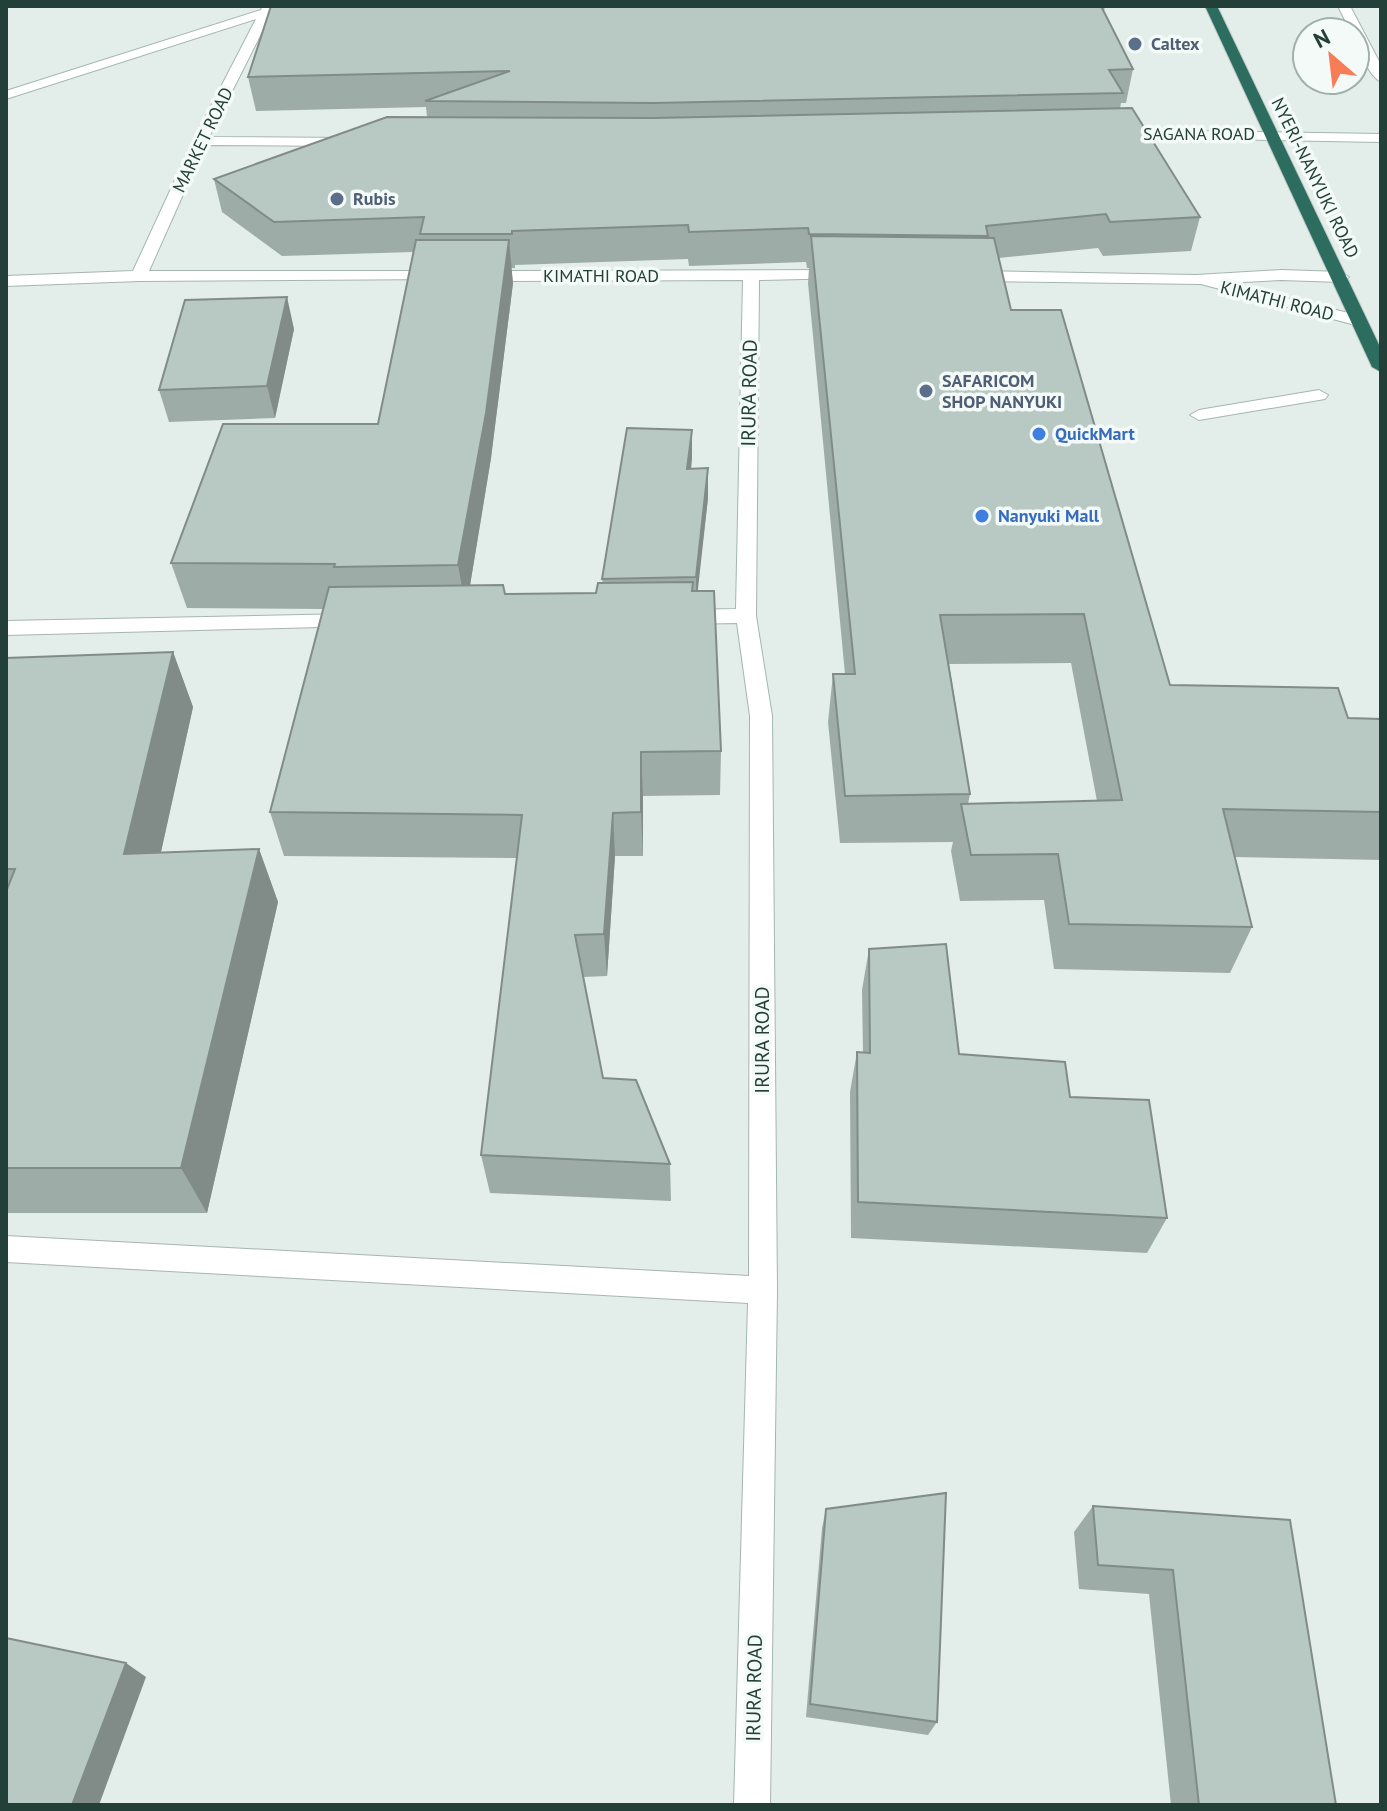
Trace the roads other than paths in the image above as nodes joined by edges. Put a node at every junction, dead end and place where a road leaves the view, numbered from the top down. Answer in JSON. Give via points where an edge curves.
{"nodes":[{"id":1,"x":1211,"y":6,"type":"edge"},
{"id":2,"x":1344,"y":6,"type":"edge"},
{"id":3,"x":268,"y":9,"type":"edge"},
{"id":4,"x":1381,"y":78,"type":"edge"},
{"id":5,"x":6,"y":95,"type":"edge"},
{"id":6,"x":1101,"y":134,"type":"edge"},
{"id":7,"x":1270,"y":134,"type":"junction"},
{"id":8,"x":1381,"y":138,"type":"edge"},
{"id":9,"x":200,"y":141,"type":"junction"},
{"id":10,"x":357,"y":142,"type":"edge"},
{"id":11,"x":856,"y":275,"type":"edge"},
{"id":12,"x":139,"y":276,"type":"junction"},
{"id":13,"x":751,"y":276,"type":"junction"},
{"id":14,"x":950,"y":276,"type":"edge"},
{"id":15,"x":1341,"y":277,"type":"junction"},
{"id":16,"x":1196,"y":280,"type":"junction"},
{"id":17,"x":6,"y":281,"type":"edge"},
{"id":18,"x":1359,"y":321,"type":"junction"},
{"id":19,"x":1381,"y":367,"type":"edge"},
{"id":20,"x":1319,"y":395,"type":"dead end"},
{"id":21,"x":1199,"y":415,"type":"dead end"},
{"id":22,"x":746,"y":616,"type":"junction"},
{"id":23,"x":667,"y":617,"type":"edge"},
{"id":24,"x":370,"y":621,"type":"edge"},
{"id":25,"x":6,"y":628,"type":"edge"},
{"id":26,"x":6,"y":1249,"type":"edge"},
{"id":27,"x":763,"y":1290,"type":"junction"},
{"id":28,"x":752,"y":1805,"type":"edge"}],
"edges":[{"from":1,"to":7,"type":"highway","name":"NYERI-NANYUKI ROAD"},
{"from":2,"to":4,"type":"street"},
{"from":3,"to":5,"type":"street"},
{"from":3,"to":9,"type":"street","name":"MARKET ROAD"},
{"from":6,"to":7,"type":"street","name":"SAGANA ROAD"},
{"from":7,"to":8,"type":"street","name":"SAGANA ROAD"},
{"from":7,"to":15,"type":"highway","name":"NYERI-NANYUKI ROAD"},
{"from":9,"to":10,"type":"street"},
{"from":9,"to":12,"type":"street","name":"MARKET ROAD"},
{"from":11,"to":13,"type":"street","name":"KIMATHI ROAD"},
{"from":12,"to":13,"type":"street","name":"KIMATHI ROAD"},
{"from":12,"to":17,"type":"street","name":"KIMATHI ROAD"},
{"from":13,"to":22,"type":"street","name":"IRURA ROAD"},
{"from":14,"to":16,"type":"street","name":"KIMATHI ROAD"},
{"from":15,"to":16,"type":"street","name":"KIMATHI ROAD"},
{"from":15,"to":18,"type":"highway","name":"NYERI-NANYUKI ROAD"},
{"from":16,"to":18,"type":"street","name":"KIMATHI ROAD"},
{"from":18,"to":19,"type":"highway","name":"NYERI-NANYUKI ROAD"},
{"from":20,"to":21,"type":"street"},
{"from":22,"to":23,"type":"street"},
{"from":22,"to":27,"type":"street","name":"IRURA ROAD","via":[[761,716]]},
{"from":24,"to":25,"type":"street"},
{"from":26,"to":27,"type":"street"},
{"from":27,"to":28,"type":"street","name":"IRURA ROAD"}]}
